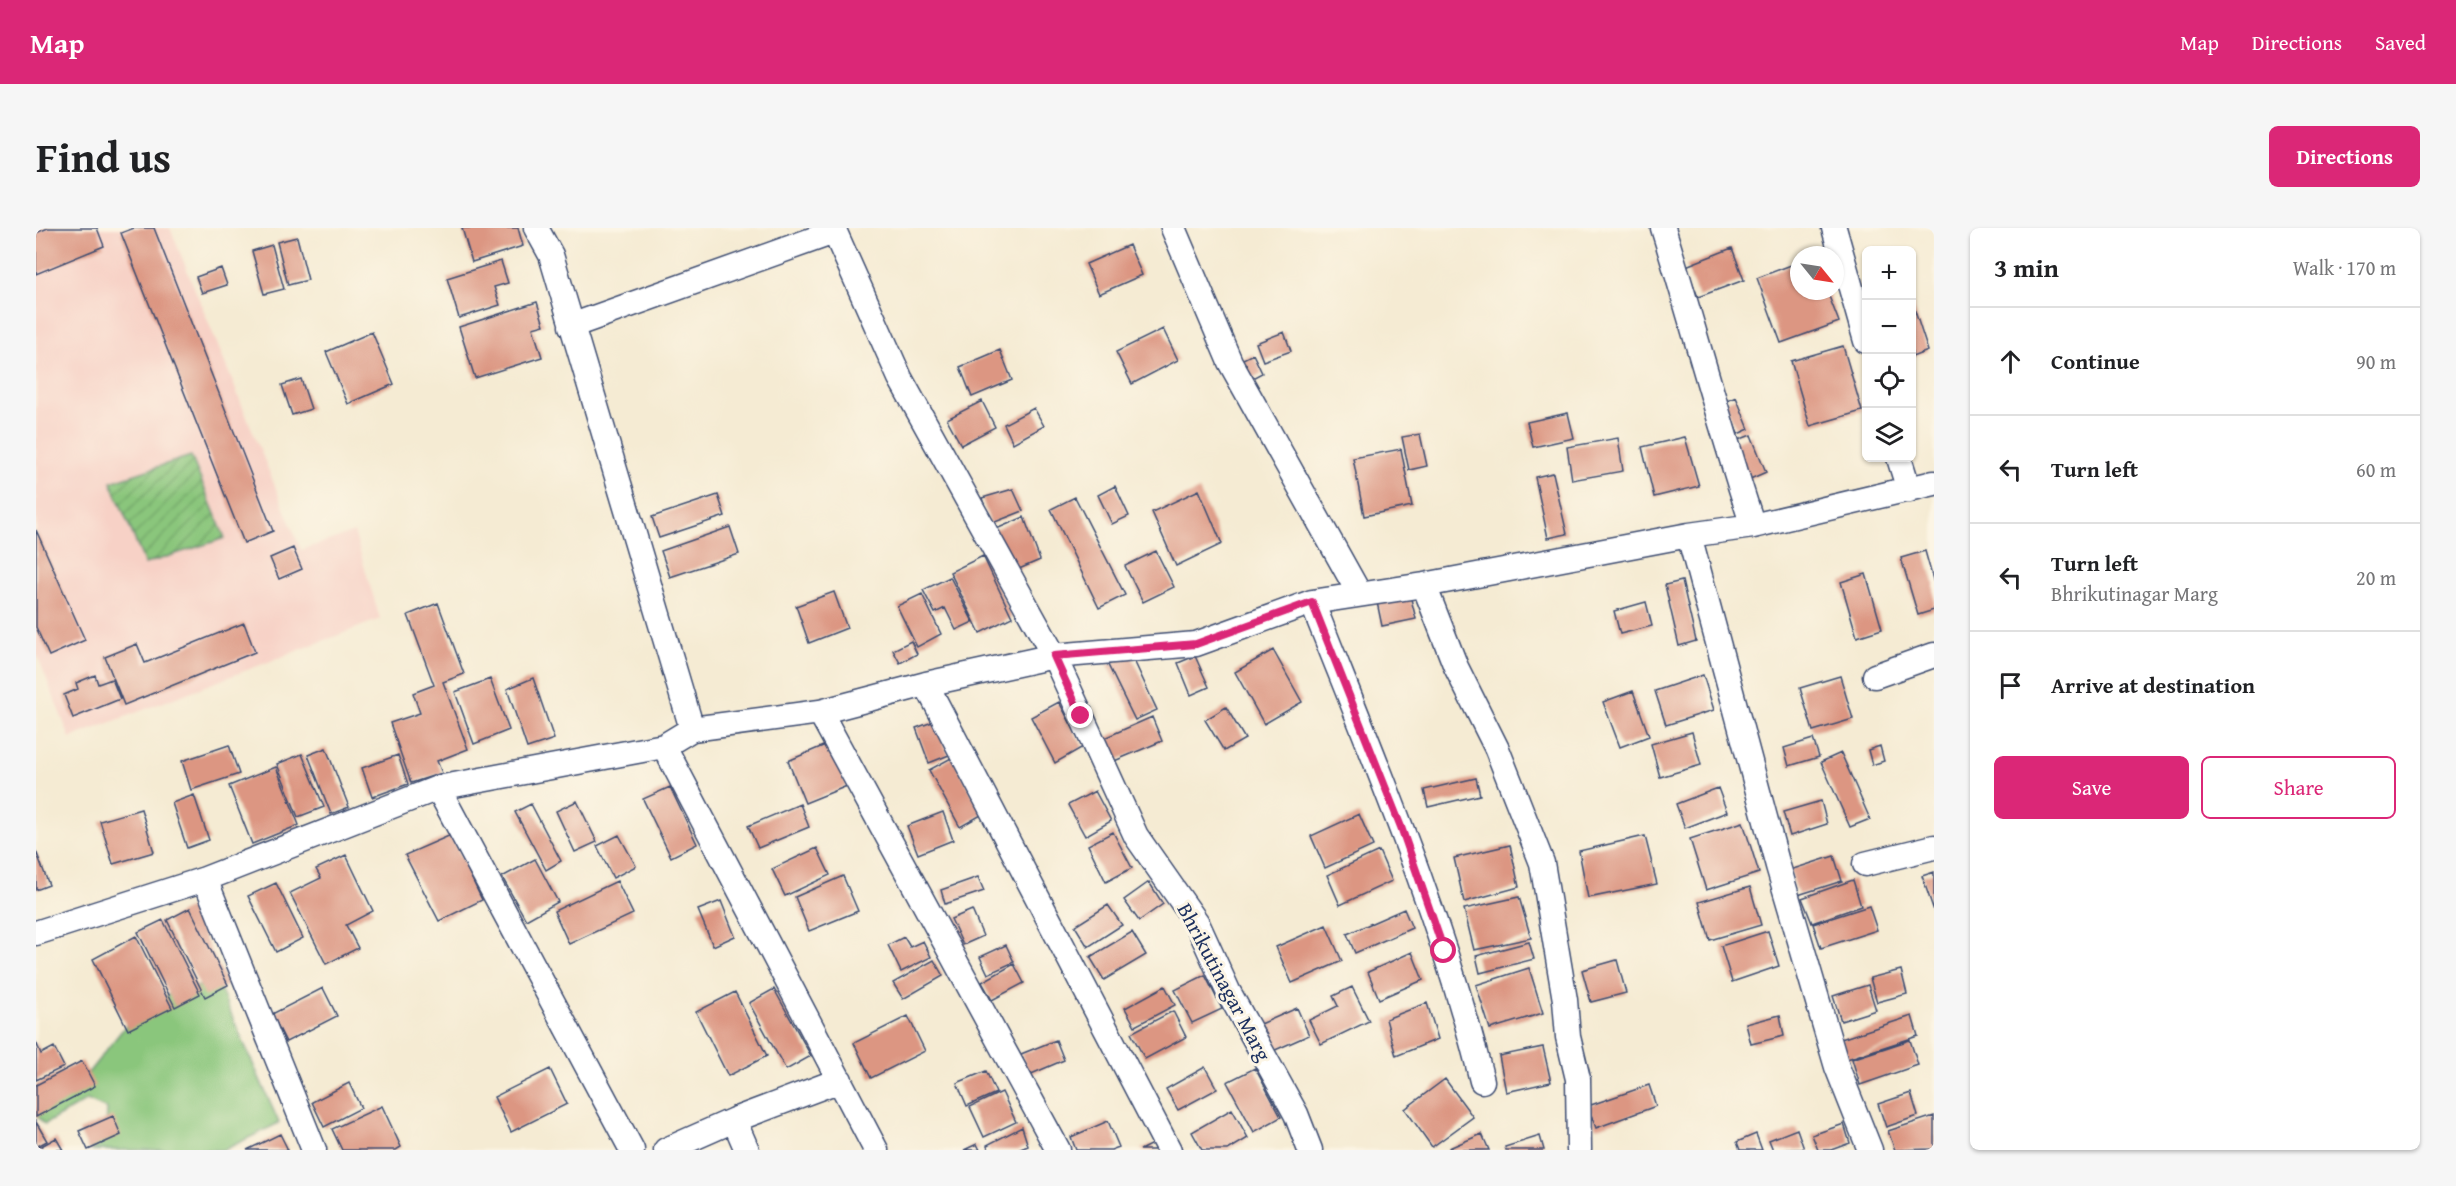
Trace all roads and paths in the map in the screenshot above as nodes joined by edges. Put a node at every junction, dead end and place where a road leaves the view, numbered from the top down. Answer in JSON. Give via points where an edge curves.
{"nodes":[{"id":1,"x":536,"y":228,"type":"edge"},
{"id":2,"x":1173,"y":228,"type":"edge"},
{"id":3,"x":1663,"y":228,"type":"edge"},
{"id":4,"x":1834,"y":228,"type":"edge"},
{"id":5,"x":834,"y":230,"type":"edge"},
{"id":6,"x":571,"y":326,"type":"junction"},
{"id":7,"x":1862,"y":327,"type":"edge"},
{"id":8,"x":1900,"y":462,"type":"edge"},
{"id":9,"x":1934,"y":483,"type":"edge"},
{"id":10,"x":1909,"y":490,"type":"junction"},
{"id":11,"x":1753,"y":526,"type":"junction"},
{"id":12,"x":1689,"y":535,"type":"junction"},
{"id":13,"x":1424,"y":585,"type":"junction"},
{"id":14,"x":1359,"y":593,"type":"junction"},
{"id":15,"x":1312,"y":602,"type":"junction"},
{"id":16,"x":1934,"y":655,"type":"edge"},
{"id":17,"x":1054,"y":656,"type":"junction"},
{"id":18,"x":1875,"y":676,"type":"dead end"},
{"id":19,"x":926,"y":684,"type":"junction"},
{"id":20,"x":820,"y":712,"type":"junction"},
{"id":21,"x":692,"y":729,"type":"junction"},
{"id":22,"x":664,"y":746,"type":"junction"},
{"id":23,"x":438,"y":788,"type":"junction"},
{"id":24,"x":1934,"y":847,"type":"edge"},
{"id":25,"x":1865,"y":864,"type":"dead end"},
{"id":26,"x":205,"y":879,"type":"junction"},
{"id":27,"x":36,"y":933,"type":"edge"},
{"id":28,"x":840,"y":1080,"type":"junction"},
{"id":29,"x":1482,"y":1082,"type":"dead end"},
{"id":30,"x":734,"y":1120,"type":"junction"},
{"id":31,"x":314,"y":1150,"type":"edge"},
{"id":32,"x":632,"y":1150,"type":"edge"},
{"id":33,"x":666,"y":1150,"type":"edge"},
{"id":34,"x":747,"y":1150,"type":"edge"},
{"id":35,"x":876,"y":1150,"type":"edge"},
{"id":36,"x":1058,"y":1150,"type":"edge"},
{"id":37,"x":1168,"y":1150,"type":"edge"},
{"id":38,"x":1310,"y":1150,"type":"edge"},
{"id":39,"x":1579,"y":1150,"type":"edge"},
{"id":40,"x":1870,"y":1150,"type":"edge"}],
"edges":[{"from":1,"to":6,"type":"street","via":[[551,255]]},
{"from":2,"to":14,"type":"street","via":[[1230,362]]},
{"from":3,"to":11,"type":"street"},
{"from":4,"to":7,"type":"street"},
{"from":5,"to":6,"type":"street"},
{"from":5,"to":17,"type":"street","name":"Bhrikutinagar Marg","via":[[900,378]]},
{"from":6,"to":21,"type":"street"},
{"from":8,"to":10,"type":"street"},
{"from":9,"to":10,"type":"street"},
{"from":10,"to":11,"type":"street"},
{"from":11,"to":12,"type":"street"},
{"from":12,"to":13,"type":"street"},
{"from":12,"to":40,"type":"street","via":[[1781,877],[1837,1067]]},
{"from":13,"to":14,"type":"street"},
{"from":13,"to":39,"type":"street","via":[[1456,667],[1497,749],[1542,863],[1578,1079]]},
{"from":14,"to":15,"type":"street"},
{"from":15,"to":17,"type":"street","via":[[1196,644]]},
{"from":15,"to":29,"type":"street","via":[[1405,838],[1465,1014]]},
{"from":16,"to":18,"type":"street"},
{"from":17,"to":19,"type":"street"},
{"from":17,"to":38,"type":"street","name":"Bhrikutinagar Marg","via":[[1136,836],[1197,923],[1228,991],[1296,1114]]},
{"from":19,"to":20,"type":"street"},
{"from":19,"to":37,"type":"street"},
{"from":20,"to":21,"type":"street"},
{"from":20,"to":36,"type":"street"},
{"from":21,"to":22,"type":"street"},
{"from":22,"to":23,"type":"street"},
{"from":22,"to":28,"type":"street"},
{"from":23,"to":26,"type":"street"},
{"from":23,"to":32,"type":"street"},
{"from":24,"to":25,"type":"street"},
{"from":26,"to":27,"type":"street"},
{"from":26,"to":31,"type":"street"},
{"from":28,"to":30,"type":"street"},
{"from":28,"to":35,"type":"street"},
{"from":30,"to":33,"type":"street"},
{"from":30,"to":34,"type":"street"}]}
